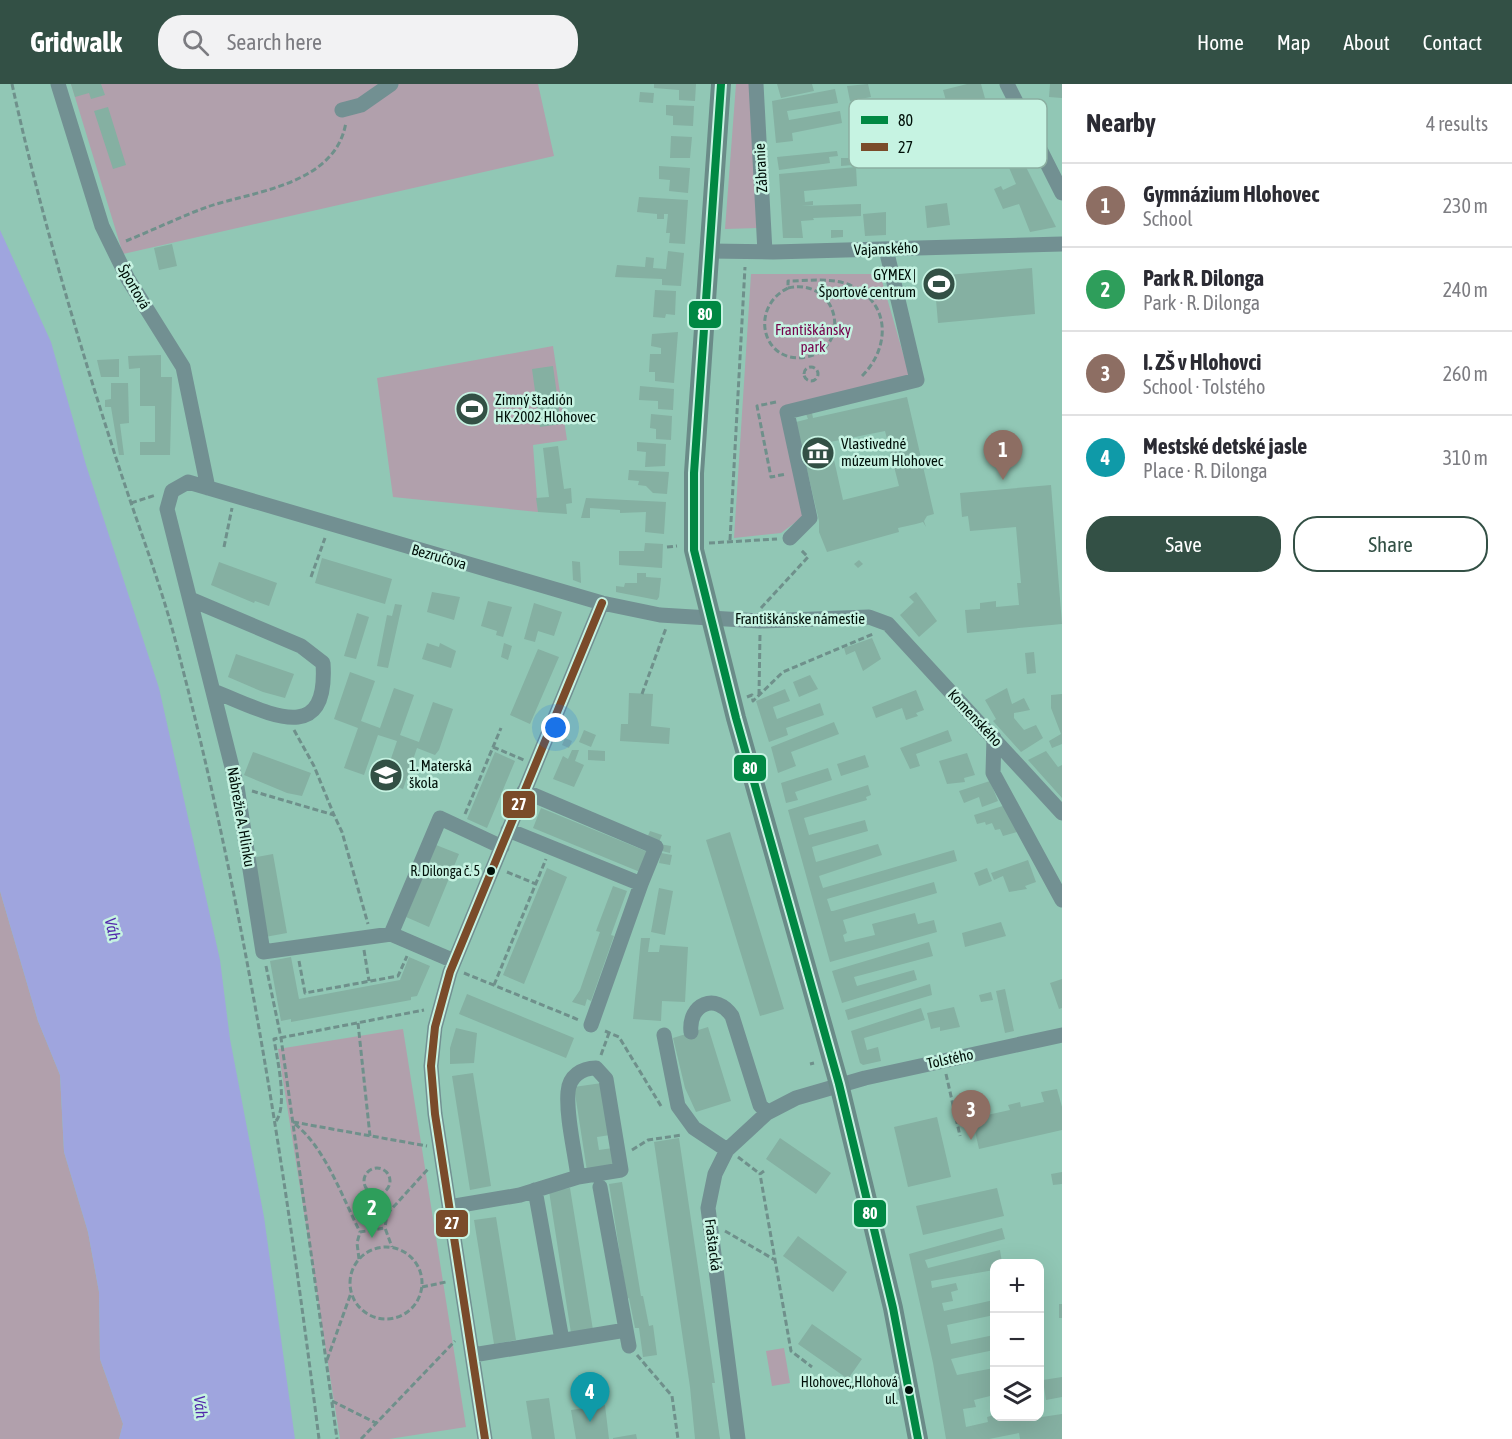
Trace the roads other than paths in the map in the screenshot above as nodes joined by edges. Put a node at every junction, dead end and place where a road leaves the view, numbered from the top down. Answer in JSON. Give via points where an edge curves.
{"nodes":[{"id":1,"x":58,"y":84,"type":"edge"},
{"id":2,"x":391,"y":84,"type":"edge"},
{"id":3,"x":721,"y":84,"type":"edge"},
{"id":4,"x":756,"y":84,"type":"edge"},
{"id":5,"x":1007,"y":84,"type":"edge"},
{"id":6,"x":1015,"y":99,"type":"edge"},
{"id":7,"x":345,"y":109,"type":"road end"},
{"id":8,"x":1047,"y":163,"type":"edge"},
{"id":9,"x":1062,"y":193,"type":"edge"},
{"id":10,"x":1062,"y":244,"type":"edge"},
{"id":11,"x":886,"y":249,"type":"junction"},
{"id":12,"x":710,"y":251,"type":"junction"},
{"id":13,"x":765,"y":252,"type":"junction"},
{"id":14,"x":208,"y":488,"type":"junction"},
{"id":15,"x":172,"y":491,"type":"joint"},
{"id":16,"x":790,"y":538,"type":"road end"},
{"id":17,"x":190,"y":599,"type":"junction"},
{"id":18,"x":602,"y":603,"type":"junction"},
{"id":19,"x":711,"y":618,"type":"junction"},
{"id":20,"x":888,"y":624,"type":"joint"},
{"id":21,"x":213,"y":691,"type":"junction"},
{"id":22,"x":994,"y":738,"type":"junction"},
{"id":23,"x":524,"y":791,"type":"junction"},
{"id":24,"x":1062,"y":813,"type":"edge"},
{"id":25,"x":508,"y":830,"type":"junction"},
{"id":26,"x":502,"y":847,"type":"junction"},
{"id":27,"x":641,"y":884,"type":"junction"},
{"id":28,"x":1060,"y":892,"type":"edge"},
{"id":29,"x":392,"y":934,"type":"junction"},
{"id":30,"x":454,"y":961,"type":"junction"},
{"id":31,"x":591,"y":1025,"type":"dead end"},
{"id":32,"x":691,"y":1032,"type":"dead end"},
{"id":33,"x":664,"y":1035,"type":"dead end"},
{"id":34,"x":1062,"y":1035,"type":"edge"},
{"id":35,"x":839,"y":1084,"type":"junction"},
{"id":36,"x":767,"y":1113,"type":"junction"},
{"id":37,"x":727,"y":1150,"type":"junction"},
{"id":38,"x":578,"y":1177,"type":"junction"},
{"id":39,"x":600,"y":1187,"type":"dead end"},
{"id":40,"x":535,"y":1190,"type":"junction"},
{"id":41,"x":450,"y":1207,"type":"junction"},
{"id":42,"x":626,"y":1330,"type":"junction"},
{"id":43,"x":562,"y":1340,"type":"junction"},
{"id":44,"x":629,"y":1346,"type":"road end"},
{"id":45,"x":473,"y":1355,"type":"junction"},
{"id":46,"x":485,"y":1439,"type":"edge"},
{"id":47,"x":738,"y":1439,"type":"edge"},
{"id":48,"x":918,"y":1439,"type":"edge"}],
"edges":[{"from":1,"to":14,"type":"street","name":"Športová","via":[[102,226],[128,279],[183,368]]},
{"from":2,"to":7,"type":"street","via":[[360,105]]},
{"from":3,"to":12,"type":"main road"},
{"from":4,"to":13,"type":"street","name":"Zábranie"},
{"from":5,"to":6,"type":"street"},
{"from":8,"to":9,"type":"street"},
{"from":10,"to":11,"type":"street","name":"Vajanského"},
{"from":11,"to":13,"type":"street","name":"Vajanského"},
{"from":11,"to":16,"type":"street","via":[[917,380],[787,412],[810,518]]},
{"from":12,"to":13,"type":"street","name":"Vajanského"},
{"from":12,"to":19,"type":"main road","via":[[693,505],[694,550]]},
{"from":14,"to":15,"type":"street","name":"Bezručova","via":[[188,482]]},
{"from":14,"to":18,"type":"street","name":"Bezručova"},
{"from":15,"to":17,"type":"street","name":"Nábrežie A. Hlinku","via":[[167,509]]},
{"from":17,"to":21,"type":"street","name":"Nábrežie A. Hlinku"},
{"from":17,"to":21,"type":"street","via":[[287,639],[323,663],[324,684],[319,704],[292,720]]},
{"from":18,"to":19,"type":"street","name":"Bezručova","via":[[660,615]]},
{"from":18,"to":23,"type":"street"},
{"from":19,"to":20,"type":"street","name":"Františkánske námestie","via":[[760,621],[869,617]]},
{"from":19,"to":35,"type":"main road"},
{"from":20,"to":22,"type":"street","name":"Komenského"},
{"from":21,"to":29,"type":"street","name":"Nábrežie A. Hlinku","via":[[237,787],[263,952]]},
{"from":22,"to":24,"type":"street","name":"Komenského"},
{"from":22,"to":28,"type":"street","via":[[993,773]]},
{"from":23,"to":25,"type":"street"},
{"from":23,"to":27,"type":"street","via":[[656,847]]},
{"from":25,"to":26,"type":"street"},
{"from":25,"to":27,"type":"street"},
{"from":26,"to":29,"type":"street","via":[[440,818]]},
{"from":26,"to":30,"type":"street"},
{"from":27,"to":31,"type":"street"},
{"from":29,"to":30,"type":"street"},
{"from":30,"to":41,"type":"street","via":[[440,1007],[431,1066]]},
{"from":32,"to":36,"type":"street","via":[[690,1020],[695,1012],[716,1002],[726,1006],[760,1105]]},
{"from":33,"to":37,"type":"street","via":[[678,1106],[694,1128]]},
{"from":34,"to":35,"type":"street","name":"Tolstého"},
{"from":35,"to":36,"type":"street","name":"Fraštacká","via":[[809,1092]]},
{"from":35,"to":48,"type":"main road","via":[[890,1298]]},
{"from":36,"to":37,"type":"street","name":"Fraštacká"},
{"from":37,"to":47,"type":"street","name":"Fraštacká","via":[[715,1174],[708,1208]]},
{"from":38,"to":38,"type":"street","via":[[621,1170],[606,1079],[597,1068],[586,1068],[576,1074],[568,1091]]},
{"from":38,"to":40,"type":"street"},
{"from":39,"to":42,"type":"street"},
{"from":40,"to":41,"type":"street"},
{"from":40,"to":43,"type":"street"},
{"from":41,"to":45,"type":"street"},
{"from":42,"to":43,"type":"street"},
{"from":42,"to":44,"type":"street"},
{"from":43,"to":45,"type":"street"},
{"from":45,"to":46,"type":"street"}]}
